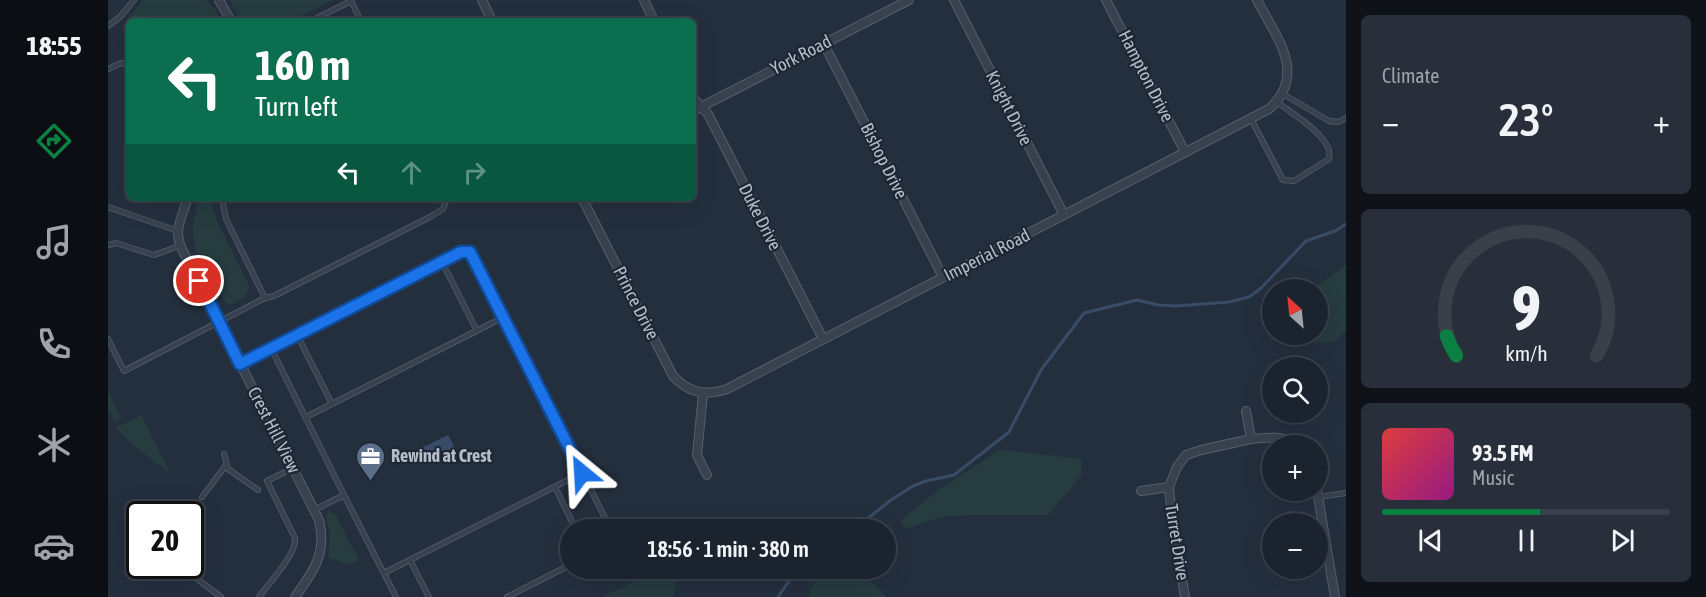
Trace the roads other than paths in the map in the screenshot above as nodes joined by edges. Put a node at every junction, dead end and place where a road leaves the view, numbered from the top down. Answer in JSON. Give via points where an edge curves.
{"nodes":[{"id":1,"x":134,"y":0,"type":"edge"},
{"id":2,"x":219,"y":0,"type":"edge"},
{"id":3,"x":482,"y":0,"type":"edge"},
{"id":4,"x":644,"y":0,"type":"edge"},
{"id":5,"x":909,"y":0,"type":"edge"},
{"id":6,"x":954,"y":0,"type":"edge"},
{"id":7,"x":1106,"y":0,"type":"edge"},
{"id":8,"x":1257,"y":0,"type":"edge"},
{"id":9,"x":229,"y":18,"type":"edge"},
{"id":10,"x":317,"y":18,"type":"edge"},
{"id":11,"x":360,"y":18,"type":"edge"},
{"id":12,"x":491,"y":18,"type":"edge"},
{"id":13,"x":653,"y":18,"type":"edge"},
{"id":14,"x":108,"y":26,"type":"edge"},
{"id":15,"x":824,"y":44,"type":"junction"},
{"id":16,"x":126,"y":64,"type":"edge"},
{"id":17,"x":108,"y":69,"type":"edge"},
{"id":18,"x":1283,"y":94,"type":"junction"},
{"id":19,"x":1277,"y":102,"type":"junction"},
{"id":20,"x":697,"y":109,"type":"edge"},
{"id":21,"x":1346,"y":118,"type":"edge"},
{"id":22,"x":1251,"y":119,"type":"junction"},
{"id":23,"x":1185,"y":152,"type":"junction"},
{"id":24,"x":187,"y":201,"type":"edge"},
{"id":25,"x":223,"y":201,"type":"edge"},
{"id":26,"x":446,"y":201,"type":"edge"},
{"id":27,"x":584,"y":201,"type":"edge"},
{"id":28,"x":108,"y":207,"type":"edge"},
{"id":29,"x":1064,"y":215,"type":"junction"},
{"id":30,"x":178,"y":231,"type":"junction"},
{"id":31,"x":108,"y":245,"type":"edge"},
{"id":32,"x":179,"y":246,"type":"junction"},
{"id":33,"x":442,"y":262,"type":"junction"},
{"id":34,"x":944,"y":277,"type":"junction"},
{"id":35,"x":265,"y":298,"type":"junction"},
{"id":36,"x":504,"y":318,"type":"junction"},
{"id":37,"x":219,"y":322,"type":"junction"},
{"id":38,"x":477,"y":331,"type":"junction"},
{"id":39,"x":297,"y":335,"type":"junction"},
{"id":40,"x":108,"y":339,"type":"edge"},
{"id":41,"x":823,"y":339,"type":"junction"},
{"id":42,"x":271,"y":348,"type":"junction"},
{"id":43,"x":240,"y":364,"type":"junction"},
{"id":44,"x":702,"y":394,"type":"junction"},
{"id":45,"x":332,"y":404,"type":"junction"},
{"id":46,"x":1246,"y":411,"type":"dead end"},
{"id":47,"x":306,"y":417,"type":"junction"},
{"id":48,"x":1262,"y":438,"type":"edge"},
{"id":49,"x":1251,"y":439,"type":"junction"},
{"id":50,"x":224,"y":454,"type":"dead end"},
{"id":51,"x":226,"y":465,"type":"junction"},
{"id":52,"x":293,"y":468,"type":"junction"},
{"id":53,"x":582,"y":473,"type":"junction"},
{"id":54,"x":707,"y":475,"type":"dead end"},
{"id":55,"x":555,"y":487,"type":"junction"},
{"id":56,"x":1169,"y":487,"type":"junction"},
{"id":57,"x":258,"y":490,"type":"dead end"},
{"id":58,"x":1141,"y":491,"type":"dead end"},
{"id":59,"x":1328,"y":494,"type":"edge"},
{"id":60,"x":1346,"y":494,"type":"edge"},
{"id":61,"x":344,"y":495,"type":"junction"},
{"id":62,"x":202,"y":497,"type":"dead end"},
{"id":63,"x":1318,"y":501,"type":"edge"},
{"id":64,"x":314,"y":510,"type":"junction"},
{"id":65,"x":571,"y":519,"type":"edge"},
{"id":66,"x":605,"y":519,"type":"edge"},
{"id":67,"x":410,"y":560,"type":"junction"},
{"id":68,"x":560,"y":571,"type":"edge"},
{"id":69,"x":384,"y":573,"type":"junction"},
{"id":70,"x":197,"y":579,"type":"edge"},
{"id":71,"x":221,"y":597,"type":"edge"},
{"id":72,"x":258,"y":597,"type":"edge"},
{"id":73,"x":295,"y":597,"type":"edge"},
{"id":74,"x":396,"y":597,"type":"edge"},
{"id":75,"x":429,"y":597,"type":"edge"},
{"id":76,"x":507,"y":597,"type":"edge"},
{"id":77,"x":1185,"y":597,"type":"edge"},
{"id":78,"x":1335,"y":597,"type":"edge"}],
"edges":[{"from":1,"to":14,"type":"lane"},
{"from":2,"to":9,"type":"street"},
{"from":3,"to":12,"type":"street"},
{"from":4,"to":13,"type":"street"},
{"from":5,"to":15,"type":"street","name":"York Road"},
{"from":6,"to":29,"type":"street","name":"Knight Drive"},
{"from":7,"to":23,"type":"street","name":"Hampton Drive"},
{"from":8,"to":18,"type":"street","via":[[1286,57],[1289,68]]},
{"from":10,"to":11,"type":"lane","via":[[351,1]]},
{"from":15,"to":20,"type":"street","name":"York Road"},
{"from":15,"to":34,"type":"street","name":"Bishop Drive"},
{"from":16,"to":17,"type":"lane"},
{"from":18,"to":19,"type":"street","name":"Imperial Road"},
{"from":18,"to":21,"type":"lane","via":[[1329,121]]},
{"from":19,"to":22,"type":"street","name":"Imperial Road"},
{"from":19,"to":22,"type":"lane","via":[[1326,142],[1329,159],[1316,169],[1294,181],[1283,180]]},
{"from":20,"to":41,"type":"street","name":"Duke Drive","via":[[708,114]]},
{"from":22,"to":23,"type":"street","name":"Imperial Road"},
{"from":23,"to":29,"type":"street","name":"Imperial Road"},
{"from":24,"to":30,"type":"street","name":"Crest Hill View"},
{"from":25,"to":35,"type":"lane","via":[[226,219]]},
{"from":26,"to":35,"type":"lane","via":[[445,207],[430,217]]},
{"from":27,"to":44,"type":"street","name":"Prince Drive","via":[[673,376]]},
{"from":28,"to":30,"type":"lane"},
{"from":29,"to":34,"type":"street","name":"Imperial Road"},
{"from":30,"to":32,"type":"street","name":"Crest Hill View"},
{"from":31,"to":32,"type":"lane","via":[[116,243],[154,255]]},
{"from":32,"to":37,"type":"street","name":"Crest Hill View"},
{"from":33,"to":36,"type":"lane","via":[[464,251],[472,253]]},
{"from":33,"to":38,"type":"lane"},
{"from":33,"to":39,"type":"lane"},
{"from":34,"to":41,"type":"street","name":"Imperial Road"},
{"from":35,"to":37,"type":"lane"},
{"from":36,"to":38,"type":"lane"},
{"from":36,"to":53,"type":"lane"},
{"from":37,"to":40,"type":"lane","via":[[124,371]]},
{"from":37,"to":43,"type":"street","name":"Crest Hill View"},
{"from":38,"to":45,"type":"lane"},
{"from":39,"to":42,"type":"lane"},
{"from":39,"to":45,"type":"lane"},
{"from":41,"to":44,"type":"street","name":"Imperial Road","via":[[727,389]]},
{"from":42,"to":43,"type":"lane"},
{"from":42,"to":47,"type":"lane"},
{"from":43,"to":52,"type":"street","name":"Crest Hill View"},
{"from":44,"to":54,"type":"street","via":[[697,455]]},
{"from":45,"to":47,"type":"lane"},
{"from":46,"to":49,"type":"street"},
{"from":47,"to":61,"type":"lane"},
{"from":48,"to":49,"type":"street","name":"Turret Drive"},
{"from":49,"to":56,"type":"street","name":"Turret Drive","via":[[1186,455],[1176,467]]},
{"from":50,"to":51,"type":"lane"},
{"from":51,"to":57,"type":"lane"},
{"from":51,"to":62,"type":"lane"},
{"from":52,"to":64,"type":"street","name":"Crest Hill View"},
{"from":52,"to":72,"type":"lane","via":[[267,481],[295,545]]},
{"from":53,"to":55,"type":"lane"},
{"from":53,"to":66,"type":"lane"},
{"from":55,"to":65,"type":"lane"},
{"from":55,"to":67,"type":"lane"},
{"from":56,"to":58,"type":"street","name":"Turret Drive"},
{"from":56,"to":77,"type":"street","name":"Turret Drive"},
{"from":59,"to":60,"type":"lane"},
{"from":61,"to":64,"type":"lane"},
{"from":61,"to":69,"type":"lane"},
{"from":63,"to":78,"type":"street"},
{"from":64,"to":73,"type":"street","name":"Crest Hill View","via":[[321,531],[320,556]]},
{"from":67,"to":69,"type":"lane"},
{"from":67,"to":75,"type":"lane"},
{"from":68,"to":76,"type":"lane"},
{"from":69,"to":74,"type":"lane"},
{"from":70,"to":71,"type":"lane"}]}
